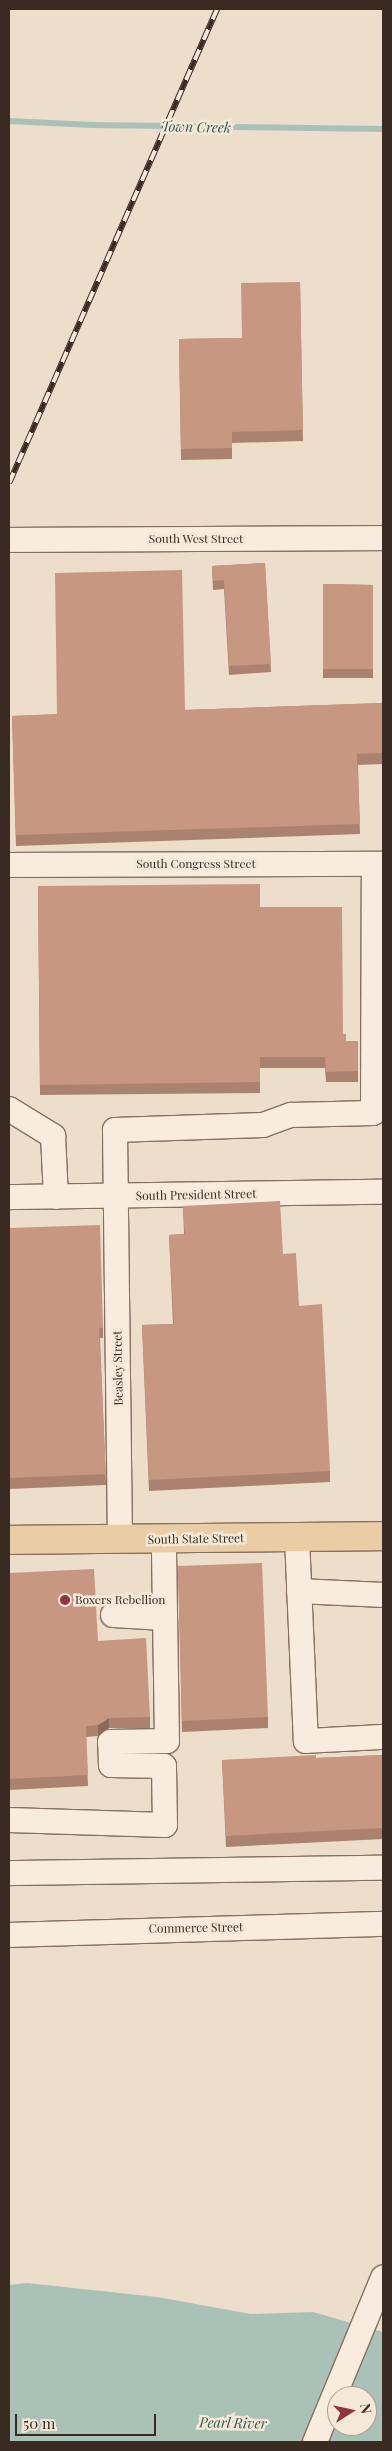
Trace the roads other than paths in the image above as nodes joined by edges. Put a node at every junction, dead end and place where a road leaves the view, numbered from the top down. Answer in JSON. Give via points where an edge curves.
{"nodes":[{"id":1,"x":383,"y":538,"type":"edge"},
{"id":2,"x":9,"y":540,"type":"edge"},
{"id":3,"x":379,"y":864,"type":"edge"},
{"id":4,"x":9,"y":865,"type":"edge"},
{"id":5,"x":9,"y":1109,"type":"edge"},
{"id":6,"x":383,"y":1192,"type":"edge"},
{"id":7,"x":117,"y":1196,"type":"junction"},
{"id":8,"x":9,"y":1197,"type":"edge"},
{"id":9,"x":56,"y":1197,"type":"junction"},
{"id":10,"x":383,"y":1536,"type":"edge"},
{"id":11,"x":297,"y":1538,"type":"junction"},
{"id":12,"x":9,"y":1540,"type":"edge"},
{"id":13,"x":120,"y":1540,"type":"junction"},
{"id":14,"x":164,"y":1540,"type":"junction"},
{"id":15,"x":300,"y":1591,"type":"junction"},
{"id":16,"x":383,"y":1595,"type":"edge"},
{"id":17,"x":113,"y":1615,"type":"dead end"},
{"id":18,"x":164,"y":1618,"type":"junction"},
{"id":19,"x":383,"y":1737,"type":"edge"},
{"id":20,"x":9,"y":1820,"type":"edge"},
{"id":21,"x":383,"y":1868,"type":"edge"},
{"id":22,"x":9,"y":1874,"type":"edge"},
{"id":23,"x":383,"y":1924,"type":"edge"},
{"id":24,"x":9,"y":1935,"type":"edge"},
{"id":25,"x":383,"y":2278,"type":"edge"},
{"id":26,"x":315,"y":2442,"type":"edge"}],
"edges":[{"from":1,"to":2,"type":"street","name":"South West Street"},
{"from":3,"to":4,"type":"street","name":"South Congress Street"},
{"from":3,"to":7,"type":"street","name":"Beasley Street","via":[[373,1113],[291,1115],[263,1124],[115,1130]]},
{"from":5,"to":9,"type":"street","via":[[53,1136]]},
{"from":6,"to":7,"type":"street","name":"South President Street"},
{"from":7,"to":9,"type":"street","name":"South President Street"},
{"from":7,"to":13,"type":"street","name":"Beasley Street"},
{"from":8,"to":9,"type":"street","name":"South President Street"},
{"from":10,"to":11,"type":"main road","name":"South State Street"},
{"from":11,"to":14,"type":"main road","name":"South State Street"},
{"from":11,"to":15,"type":"street"},
{"from":12,"to":13,"type":"main road","name":"South State Street"},
{"from":13,"to":14,"type":"main road","name":"South State Street"},
{"from":14,"to":18,"type":"street"},
{"from":15,"to":16,"type":"street"},
{"from":15,"to":19,"type":"street","via":[[306,1741]]},
{"from":17,"to":18,"type":"street"},
{"from":18,"to":20,"type":"street","via":[[167,1741],[110,1742],[111,1765],[164,1766],[165,1825]]},
{"from":21,"to":22,"type":"street"},
{"from":23,"to":24,"type":"street","name":"Commerce Street"},
{"from":25,"to":26,"type":"street"}]}
